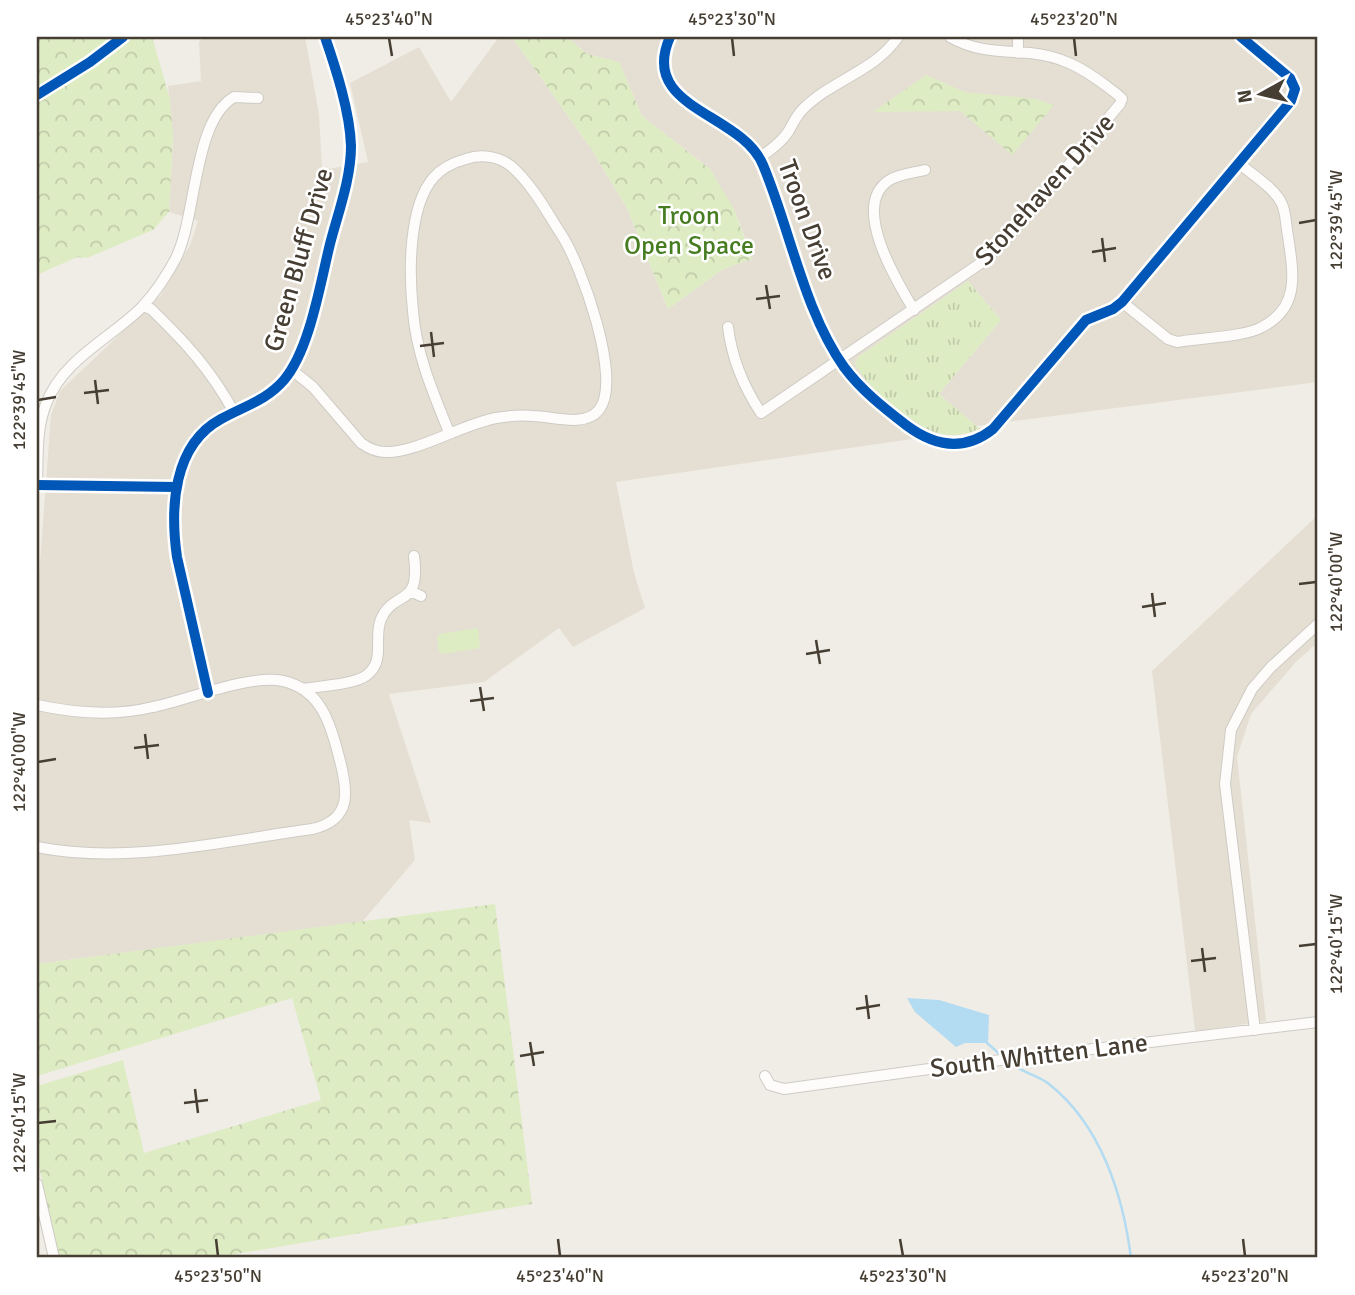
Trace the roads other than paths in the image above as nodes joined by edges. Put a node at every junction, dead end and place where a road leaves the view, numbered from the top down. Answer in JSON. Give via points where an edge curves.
{"nodes":[{"id":1,"x":123,"y":37,"type":"edge"},
{"id":2,"x":325,"y":37,"type":"edge"},
{"id":3,"x":670,"y":37,"type":"edge"},
{"id":4,"x":898,"y":37,"type":"edge"},
{"id":5,"x":950,"y":37,"type":"edge"},
{"id":6,"x":1018,"y":37,"type":"edge"},
{"id":7,"x":1242,"y":37,"type":"edge"},
{"id":8,"x":1018,"y":53,"type":"junction"},
{"id":9,"x":37,"y":95,"type":"edge"},
{"id":10,"x":258,"y":98,"type":"dead end"},
{"id":11,"x":760,"y":157,"type":"junction"},
{"id":12,"x":1239,"y":163,"type":"junction"},
{"id":13,"x":925,"y":170,"type":"dead end"},
{"id":14,"x":1122,"y":302,"type":"junction"},
{"id":15,"x":143,"y":306,"type":"junction"},
{"id":16,"x":915,"y":310,"type":"junction"},
{"id":17,"x":728,"y":327,"type":"dead end"},
{"id":18,"x":840,"y":360,"type":"junction"},
{"id":19,"x":292,"y":370,"type":"junction"},
{"id":20,"x":234,"y":412,"type":"junction"},
{"id":21,"x":449,"y":432,"type":"junction"},
{"id":22,"x":37,"y":484,"type":"edge"},
{"id":23,"x":176,"y":487,"type":"junction"},
{"id":24,"x":414,"y":555,"type":"dead end"},
{"id":25,"x":410,"y":591,"type":"junction"},
{"id":26,"x":421,"y":596,"type":"dead end"},
{"id":27,"x":1318,"y":624,"type":"edge"},
{"id":28,"x":302,"y":689,"type":"junction"},
{"id":29,"x":208,"y":693,"type":"junction"},
{"id":30,"x":37,"y":705,"type":"edge"},
{"id":31,"x":37,"y":847,"type":"edge"},
{"id":32,"x":1318,"y":1023,"type":"edge"},
{"id":33,"x":1255,"y":1031,"type":"junction"},
{"id":34,"x":765,"y":1076,"type":"dead end"},
{"id":35,"x":37,"y":1184,"type":"edge"},
{"id":36,"x":54,"y":1258,"type":"edge"}],
"edges":[{"from":1,"to":9,"type":"street"},
{"from":2,"to":19,"type":"street","name":"Green Bluff Drive","via":[[348,121],[350,157],[305,339]]},
{"from":3,"to":11,"type":"street","name":"Troon Drive","via":[[665,63],[672,89],[736,132]]},
{"from":4,"to":11,"type":"street","via":[[876,60],[811,101],[778,145]]},
{"from":5,"to":8,"type":"street","name":"Stonehaven Drive","via":[[985,51]]},
{"from":6,"to":8,"type":"street"},
{"from":7,"to":12,"type":"street","via":[[1290,78],[1295,89],[1289,105]]},
{"from":8,"to":16,"type":"street","name":"Stonehaven Drive","via":[[1077,65],[1117,93],[1120,104],[1004,242],[981,264]]},
{"from":10,"to":15,"type":"street","via":[[234,97],[214,117],[185,236],[166,275]]},
{"from":11,"to":18,"type":"street","name":"Troon Drive","via":[[822,329]]},
{"from":12,"to":14,"type":"street"},
{"from":12,"to":14,"type":"street","via":[[1283,208],[1293,285],[1283,309],[1256,330],[1177,342]]},
{"from":13,"to":16,"type":"street","via":[[890,179],[877,192],[873,207],[874,223],[896,282]]},
{"from":14,"to":18,"type":"street","name":"Troon Drive","via":[[1086,320],[995,426],[980,438],[958,444],[930,440],[910,428],[866,393]]},
{"from":15,"to":20,"type":"street","via":[[193,351]]},
{"from":15,"to":22,"type":"street","via":[[69,368],[51,393],[39,428]]},
{"from":16,"to":18,"type":"street","name":"Stonehaven Drive"},
{"from":17,"to":18,"type":"street","name":"Stonehaven Drive","via":[[732,355],[761,413]]},
{"from":19,"to":20,"type":"street","name":"Green Bluff Drive","via":[[265,398]]},
{"from":19,"to":21,"type":"street","via":[[369,448],[395,452]]},
{"from":20,"to":23,"type":"street","name":"Green Bluff Drive","via":[[201,433]]},
{"from":21,"to":21,"type":"street","via":[[498,418],[587,418],[601,407],[607,386],[596,321],[569,246],[512,167],[484,156],[463,159],[434,177],[421,202],[414,235],[411,274],[416,334]]},
{"from":22,"to":23,"type":"street"},
{"from":23,"to":29,"type":"street","name":"Green Bluff Drive","via":[[177,557]]},
{"from":24,"to":25,"type":"street","via":[[415,578]]},
{"from":25,"to":26,"type":"street"},
{"from":25,"to":28,"type":"street","via":[[381,620],[377,662],[368,674]]},
{"from":27,"to":33,"type":"street","via":[[1270,667],[1252,689],[1231,730],[1226,784]]},
{"from":28,"to":29,"type":"street","via":[[265,680]]},
{"from":28,"to":31,"type":"street","via":[[329,721],[345,778],[344,806],[331,823],[136,853],[91,854]]},
{"from":29,"to":30,"type":"street","via":[[128,712]]},
{"from":32,"to":33,"type":"street","name":"South Whitten Lane"},
{"from":33,"to":34,"type":"street","name":"South Whitten Lane","via":[[784,1089],[770,1085]]},
{"from":35,"to":36,"type":"street"}]}
